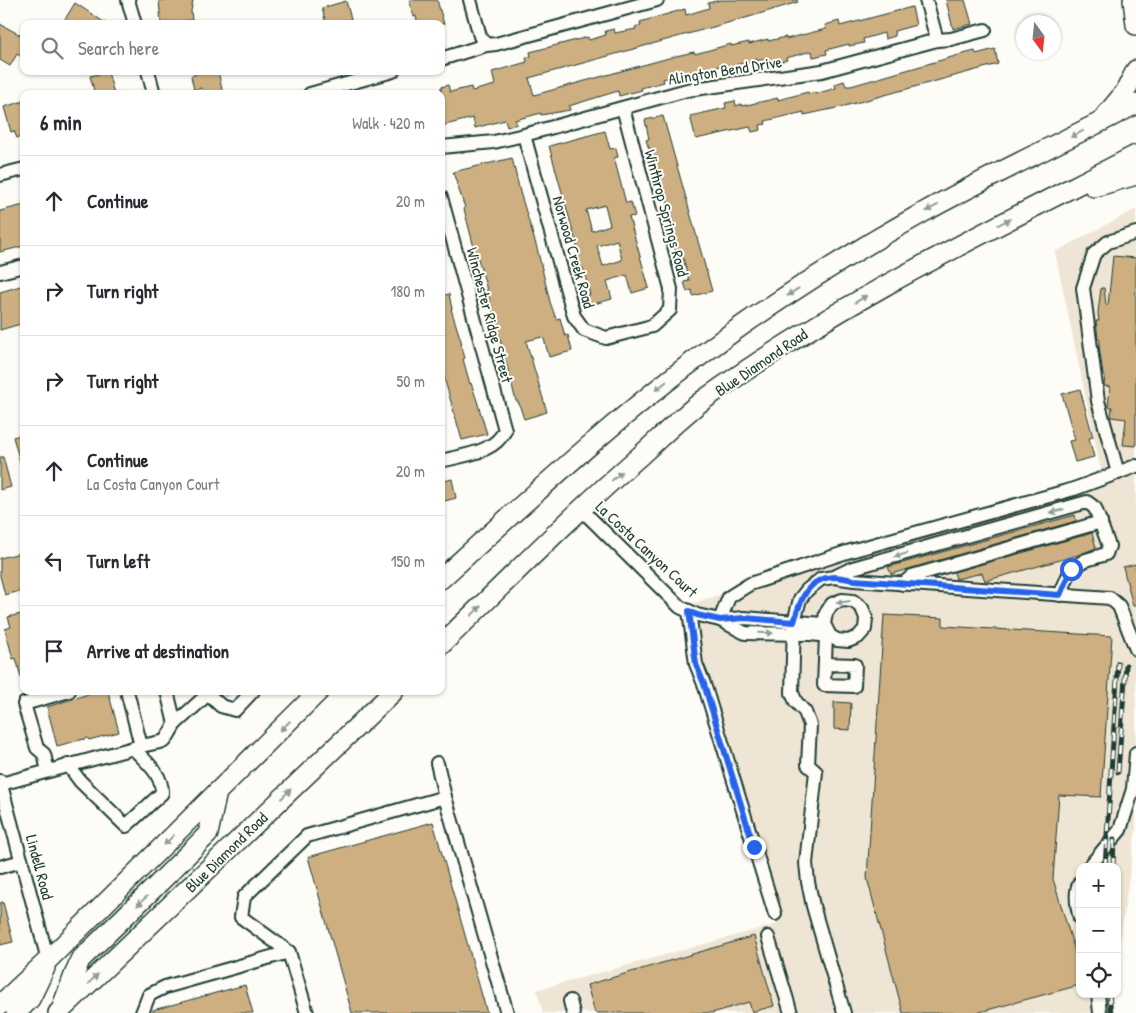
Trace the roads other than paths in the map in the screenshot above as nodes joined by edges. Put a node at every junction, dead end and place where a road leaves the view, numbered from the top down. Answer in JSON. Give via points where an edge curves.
{"nodes":[{"id":1,"x":128,"y":0,"type":"edge"},
{"id":2,"x":470,"y":0,"type":"edge"},
{"id":3,"x":657,"y":0,"type":"edge"},
{"id":4,"x":926,"y":0,"type":"edge"},
{"id":5,"x":1133,"y":0,"type":"edge"},
{"id":6,"x":134,"y":20,"type":"edge"},
{"id":7,"x":1136,"y":26,"type":"edge"},
{"id":8,"x":985,"y":30,"type":"dead end"},
{"id":9,"x":937,"y":40,"type":"junction"},
{"id":10,"x":486,"y":45,"type":"junction"},
{"id":11,"x":445,"y":57,"type":"edge"},
{"id":12,"x":1136,"y":70,"type":"edge"},
{"id":13,"x":149,"y":75,"type":"edge"},
{"id":14,"x":379,"y":75,"type":"edge"},
{"id":15,"x":153,"y":90,"type":"edge"},
{"id":16,"x":324,"y":90,"type":"edge"},
{"id":17,"x":1136,"y":104,"type":"edge"},
{"id":18,"x":623,"y":108,"type":"junction"},
{"id":19,"x":1099,"y":122,"type":"junction"},
{"id":20,"x":524,"y":136,"type":"junction"},
{"id":21,"x":445,"y":147,"type":"edge"},
{"id":22,"x":1136,"y":154,"type":"edge"},
{"id":23,"x":20,"y":170,"type":"edge"},
{"id":24,"x":0,"y":175,"type":"edge"},
{"id":25,"x":1136,"y":175,"type":"edge"},
{"id":26,"x":1031,"y":208,"type":"junction"},
{"id":27,"x":445,"y":212,"type":"edge"},
{"id":28,"x":1136,"y":233,"type":"edge"},
{"id":29,"x":20,"y":267,"type":"edge"},
{"id":30,"x":0,"y":272,"type":"edge"},
{"id":31,"x":629,"y":332,"type":"joint"},
{"id":32,"x":445,"y":460,"type":"edge"},
{"id":33,"x":1136,"y":466,"type":"edge"},
{"id":34,"x":1118,"y":473,"type":"junction"},
{"id":35,"x":581,"y":509,"type":"junction"},
{"id":36,"x":1099,"y":519,"type":"junction"},
{"id":37,"x":445,"y":575,"type":"edge"},
{"id":38,"x":834,"y":577,"type":"junction"},
{"id":39,"x":903,"y":584,"type":"junction"},
{"id":40,"x":1060,"y":595,"type":"junction"},
{"id":41,"x":689,"y":611,"type":"junction"},
{"id":42,"x":720,"y":620,"type":"junction"},
{"id":43,"x":794,"y":628,"type":"junction"},
{"id":44,"x":445,"y":641,"type":"edge"},
{"id":45,"x":1136,"y":649,"type":"edge"},
{"id":46,"x":824,"y":664,"type":"dead end"},
{"id":47,"x":55,"y":695,"type":"edge"},
{"id":48,"x":128,"y":695,"type":"edge"},
{"id":49,"x":168,"y":695,"type":"edge"},
{"id":50,"x":212,"y":695,"type":"edge"},
{"id":51,"x":249,"y":695,"type":"edge"},
{"id":52,"x":315,"y":695,"type":"edge"},
{"id":53,"x":390,"y":695,"type":"edge"},
{"id":54,"x":175,"y":724,"type":"junction"},
{"id":55,"x":137,"y":747,"type":"junction"},
{"id":56,"x":1136,"y":753,"type":"edge"},
{"id":57,"x":437,"y":763,"type":"dead end"},
{"id":58,"x":68,"y":766,"type":"junction"},
{"id":59,"x":48,"y":771,"type":"junction"},
{"id":60,"x":0,"y":783,"type":"edge"},
{"id":61,"x":217,"y":792,"type":"junction"},
{"id":62,"x":445,"y":797,"type":"junction"},
{"id":63,"x":22,"y":861,"type":"junction"},
{"id":64,"x":1092,"y":863,"type":"edge"},
{"id":65,"x":0,"y":867,"type":"edge"},
{"id":66,"x":775,"y":914,"type":"dead end"},
{"id":67,"x":768,"y":937,"type":"dead end"},
{"id":68,"x":288,"y":952,"type":"junction"},
{"id":69,"x":48,"y":960,"type":"junction"},
{"id":70,"x":1098,"y":998,"type":"edge"},
{"id":71,"x":0,"y":1005,"type":"edge"},
{"id":72,"x":60,"y":1012,"type":"edge"},
{"id":73,"x":16,"y":1013,"type":"edge"},
{"id":74,"x":142,"y":1013,"type":"edge"},
{"id":75,"x":307,"y":1013,"type":"edge"},
{"id":76,"x":508,"y":1013,"type":"edge"},
{"id":77,"x":791,"y":1013,"type":"edge"},
{"id":78,"x":844,"y":1013,"type":"edge"},
{"id":79,"x":1100,"y":1013,"type":"edge"}],
"edges":[{"from":1,"to":6,"type":"street"},
{"from":2,"to":10,"type":"street","via":[[480,36]]},
{"from":3,"to":10,"type":"street"},
{"from":4,"to":9,"type":"street"},
{"from":5,"to":7,"type":"highway"},
{"from":8,"to":9,"type":"street","name":"Alington Bend Drive"},
{"from":9,"to":18,"type":"street","name":"Alington Bend Drive","via":[[822,71],[687,90]]},
{"from":10,"to":11,"type":"street"},
{"from":12,"to":19,"type":"highway","via":[[1126,92]]},
{"from":13,"to":15,"type":"street"},
{"from":14,"to":16,"type":"street"},
{"from":17,"to":19,"type":"highway"},
{"from":18,"to":20,"type":"street","name":"Alington Bend Drive"},
{"from":18,"to":31,"type":"street","name":"Winthrop Springs Road","via":[[671,289],[670,310],[652,326]]},
{"from":19,"to":37,"type":"highway","one_way":true,"via":[[924,212],[817,276],[740,328],[666,382]]},
{"from":20,"to":21,"type":"street","name":"Alington Bend Drive"},
{"from":20,"to":31,"type":"street","name":"Norwood Creek Road","via":[[574,316],[584,330],[606,338]]},
{"from":22,"to":26,"type":"highway","name":"Blue Diamond Road"},
{"from":23,"to":24,"type":"street"},
{"from":25,"to":26,"type":"highway"},
{"from":35,"to":26,"type":"highway","name":"Blue Diamond Road","one_way":true,"via":[[701,403],[753,366],[868,294]]},
{"from":27,"to":32,"type":"street","name":"Winchester Ridge Street","via":[[505,430],[500,440],[488,448]]},
{"from":28,"to":34,"type":"street","via":[[1108,242],[1094,254],[1084,288],[1098,401]]},
{"from":29,"to":30,"type":"street"},
{"from":33,"to":34,"type":"street"},
{"from":34,"to":42,"type":"street","via":[[1074,489],[847,552],[750,584],[729,597]]},
{"from":35,"to":41,"type":"street","name":"La Costa Canyon Court","via":[[680,606]]},
{"from":44,"to":35,"type":"highway","name":"Blue Diamond Road","one_way":true},
{"from":36,"to":38,"type":"street","one_way":true,"via":[[1096,508],[1087,502],[853,568]]},
{"from":36,"to":39,"type":"street","via":[[912,576]]},
{"from":36,"to":40,"type":"street","via":[[1109,546],[1106,554],[1071,569]]},
{"from":38,"to":39,"type":"street"},
{"from":38,"to":43,"type":"street","via":[[821,579],[807,590],[800,599]]},
{"from":39,"to":40,"type":"street"},
{"from":40,"to":45,"type":"street","via":[[1110,598],[1118,606]]},
{"from":41,"to":42,"type":"street","name":"La Costa Canyon Court"},
{"from":41,"to":66,"type":"street","via":[[696,664]]},
{"from":42,"to":43,"type":"street","name":"La Costa Canyon Court","via":[[744,618]]},
{"from":43,"to":46,"type":"street","name":"La Costa Canyon Court","via":[[827,632]]},
{"from":43,"to":78,"type":"street","via":[[792,692],[810,725],[808,765],[816,772],[806,863],[808,882]]},
{"from":47,"to":59,"type":"street","via":[[24,704],[37,748],[44,754]]},
{"from":48,"to":55,"type":"street"},
{"from":49,"to":54,"type":"street"},
{"from":50,"to":51,"type":"street","via":[[220,706],[235,710]]},
{"from":50,"to":54,"type":"street"},
{"from":52,"to":61,"type":"highway","one_way":true},
{"from":72,"to":53,"type":"highway","name":"Blue Diamond Road","one_way":true},
{"from":54,"to":55,"type":"street","via":[[165,740]]},
{"from":55,"to":58,"type":"street"},
{"from":55,"to":58,"type":"street","via":[[158,774],[162,793],[126,826]]},
{"from":56,"to":64,"type":"street","via":[[1133,789],[1120,830]]},
{"from":57,"to":62,"type":"street"},
{"from":58,"to":59,"type":"street"},
{"from":59,"to":60,"type":"street"},
{"from":60,"to":63,"type":"street","name":"Lindell Road"},
{"from":61,"to":69,"type":"highway","one_way":true},
{"from":61,"to":72,"type":"highway","one_way":true,"via":[[208,834],[80,960]]},
{"from":62,"to":68,"type":"street","via":[[307,836],[275,866],[244,897],[241,917]]},
{"from":62,"to":76,"type":"street"},
{"from":63,"to":65,"type":"street"},
{"from":63,"to":69,"type":"street","name":"Lindell Road"},
{"from":67,"to":77,"type":"street"},
{"from":68,"to":74,"type":"street","via":[[165,987],[148,995]]},
{"from":68,"to":75,"type":"street"},
{"from":69,"to":71,"type":"highway"},
{"from":69,"to":73,"type":"highway","via":[[30,999]]},
{"from":70,"to":79,"type":"street"}]}
